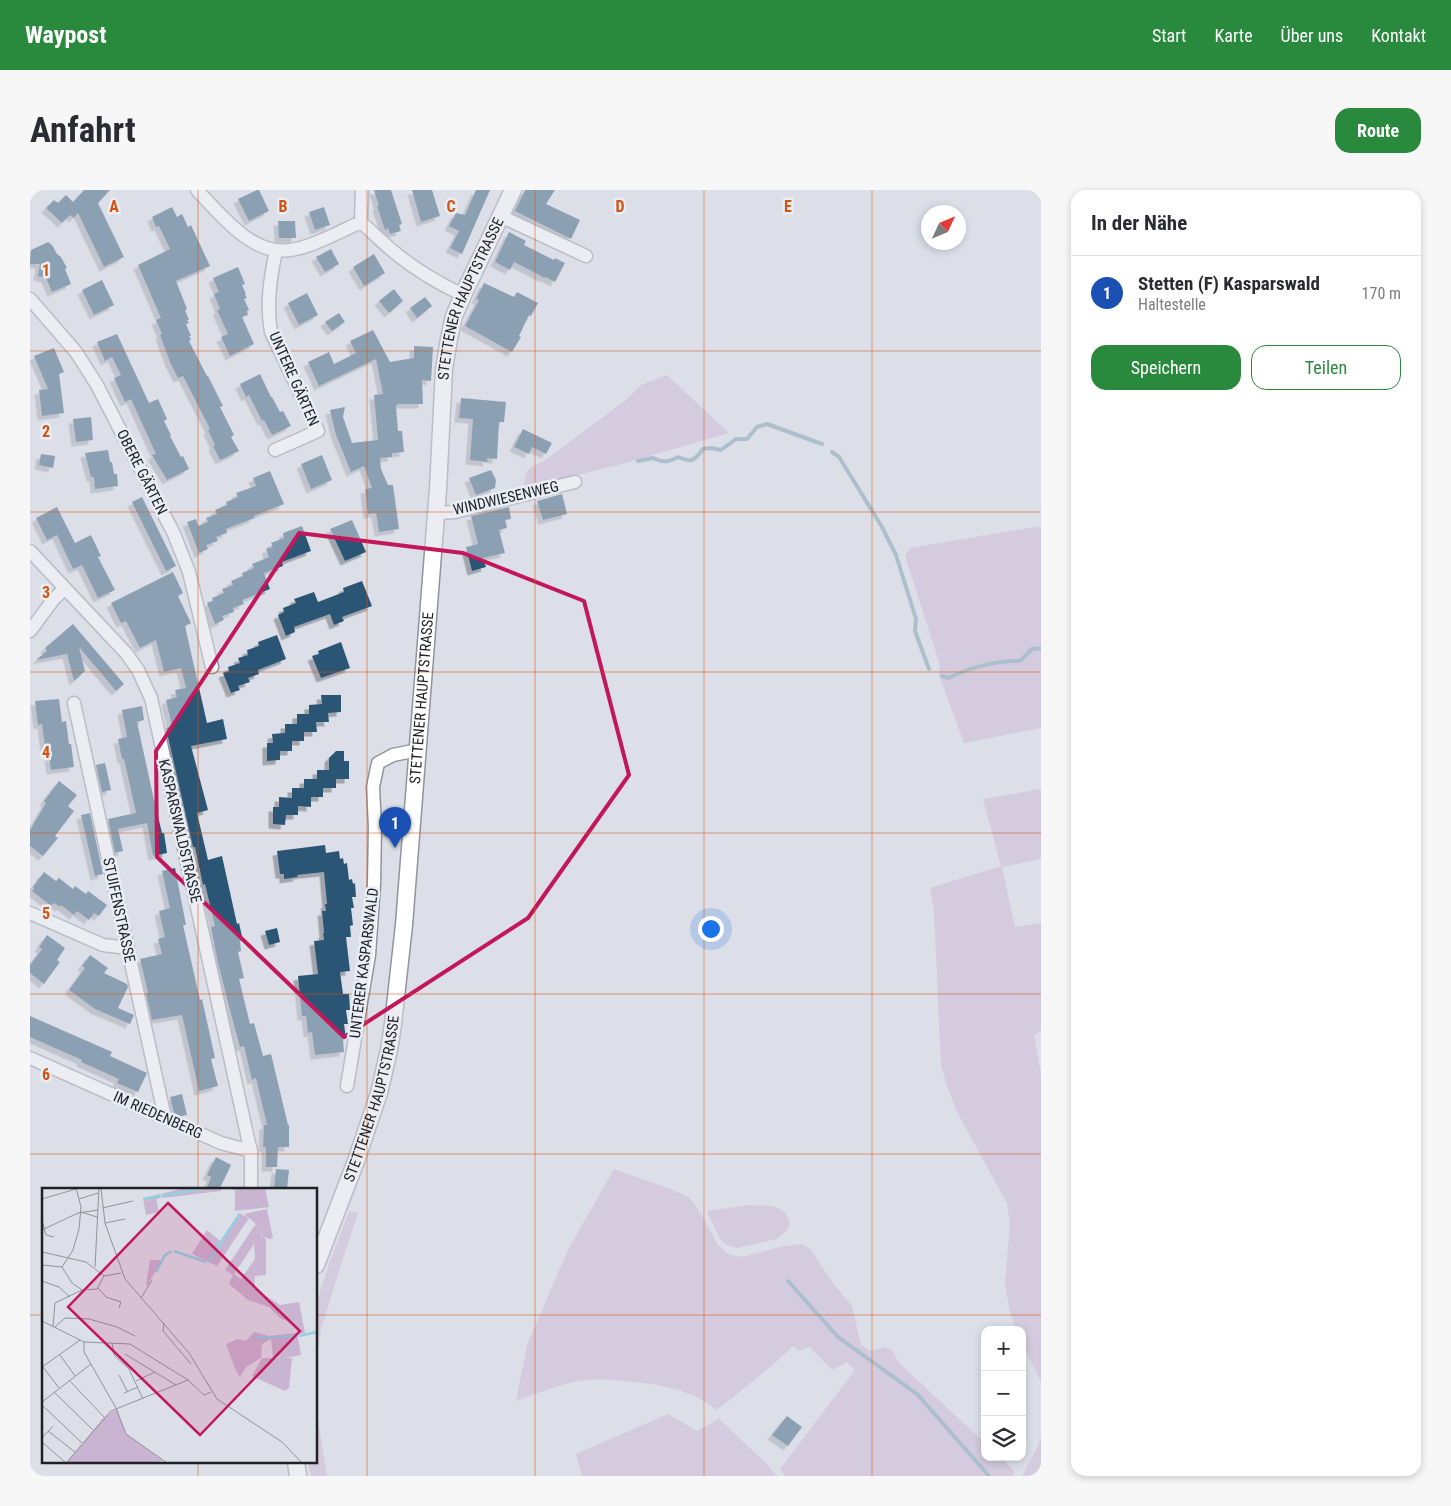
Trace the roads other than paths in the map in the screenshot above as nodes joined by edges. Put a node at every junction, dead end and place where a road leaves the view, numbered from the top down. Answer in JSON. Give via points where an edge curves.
{"nodes":[{"id":1,"x":197,"y":190,"type":"edge"},
{"id":2,"x":362,"y":190,"type":"edge"},
{"id":3,"x":512,"y":190,"type":"edge"},
{"id":4,"x":500,"y":216,"type":"junction"},
{"id":5,"x":361,"y":222,"type":"junction"},
{"id":6,"x":276,"y":250,"type":"junction"},
{"id":7,"x":586,"y":256,"type":"dead end"},
{"id":8,"x":463,"y":295,"type":"junction"},
{"id":9,"x":30,"y":299,"type":"edge"},
{"id":10,"x":274,"y":450,"type":"dead end"},
{"id":11,"x":575,"y":482,"type":"dead end"},
{"id":12,"x":436,"y":513,"type":"junction"},
{"id":13,"x":30,"y":550,"type":"edge"},
{"id":14,"x":65,"y":588,"type":"junction"},
{"id":15,"x":30,"y":631,"type":"edge"},
{"id":16,"x":212,"y":667,"type":"dead end"},
{"id":17,"x":74,"y":703,"type":"dead end"},
{"id":18,"x":418,"y":750,"type":"junction"},
{"id":19,"x":30,"y":913,"type":"edge"},
{"id":20,"x":128,"y":948,"type":"junction"},
{"id":21,"x":30,"y":1058,"type":"edge"},
{"id":22,"x":347,"y":1086,"type":"dead end"},
{"id":23,"x":165,"y":1118,"type":"junction"},
{"id":24,"x":251,"y":1151,"type":"junction"},
{"id":25,"x":251,"y":1188,"type":"edge"},
{"id":26,"x":318,"y":1260,"type":"edge"}],
"edges":[{"from":1,"to":6,"type":"street","via":[[245,237]]},
{"from":2,"to":5,"type":"street"},
{"from":3,"to":4,"type":"street","name":"STETTENER HAUPTSTRASSE"},
{"from":4,"to":7,"type":"street"},
{"from":4,"to":8,"type":"street","name":"STETTENER HAUPTSTRASSE"},
{"from":5,"to":6,"type":"street","via":[[306,246]]},
{"from":5,"to":8,"type":"street","via":[[398,256]]},
{"from":6,"to":10,"type":"street","name":"UNTERE GÄRTEN","via":[[268,301],[271,332],[318,431]]},
{"from":8,"to":12,"type":"street","name":"STETTENER HAUPTSTRASSE","via":[[454,316],[444,369]]},
{"from":9,"to":16,"type":"street","name":"OBERE GÄRTEN","via":[[76,352],[97,385],[174,534],[189,572]]},
{"from":11,"to":12,"type":"street","name":"WINDWIESENWEG","via":[[455,512]]},
{"from":12,"to":18,"type":"street","name":"STETTENER HAUPTSTRASSE"},
{"from":13,"to":14,"type":"street","name":"KASPARSWALDSTRASSE"},
{"from":14,"to":15,"type":"street"},
{"from":14,"to":24,"type":"street","name":"KASPARSWALDSTRASSE","via":[[126,653],[151,698]]},
{"from":17,"to":20,"type":"street","name":"STUIFENSTRASSE"},
{"from":18,"to":22,"type":"street","name":"UNTERER KASPARSWALD","via":[[392,755],[378,763],[373,787],[374,884],[370,938]]},
{"from":18,"to":26,"type":"street","name":"STETTENER HAUPTSTRASSE","via":[[404,925],[389,1050],[356,1162]]},
{"from":19,"to":20,"type":"street","via":[[103,945]]},
{"from":20,"to":23,"type":"street","name":"STUIFENSTRASSE"},
{"from":21,"to":23,"type":"street","name":"IM RIEDENBERG"},
{"from":23,"to":24,"type":"street","name":"IM RIEDENBERG","via":[[221,1144]]},
{"from":24,"to":25,"type":"street"}]}
